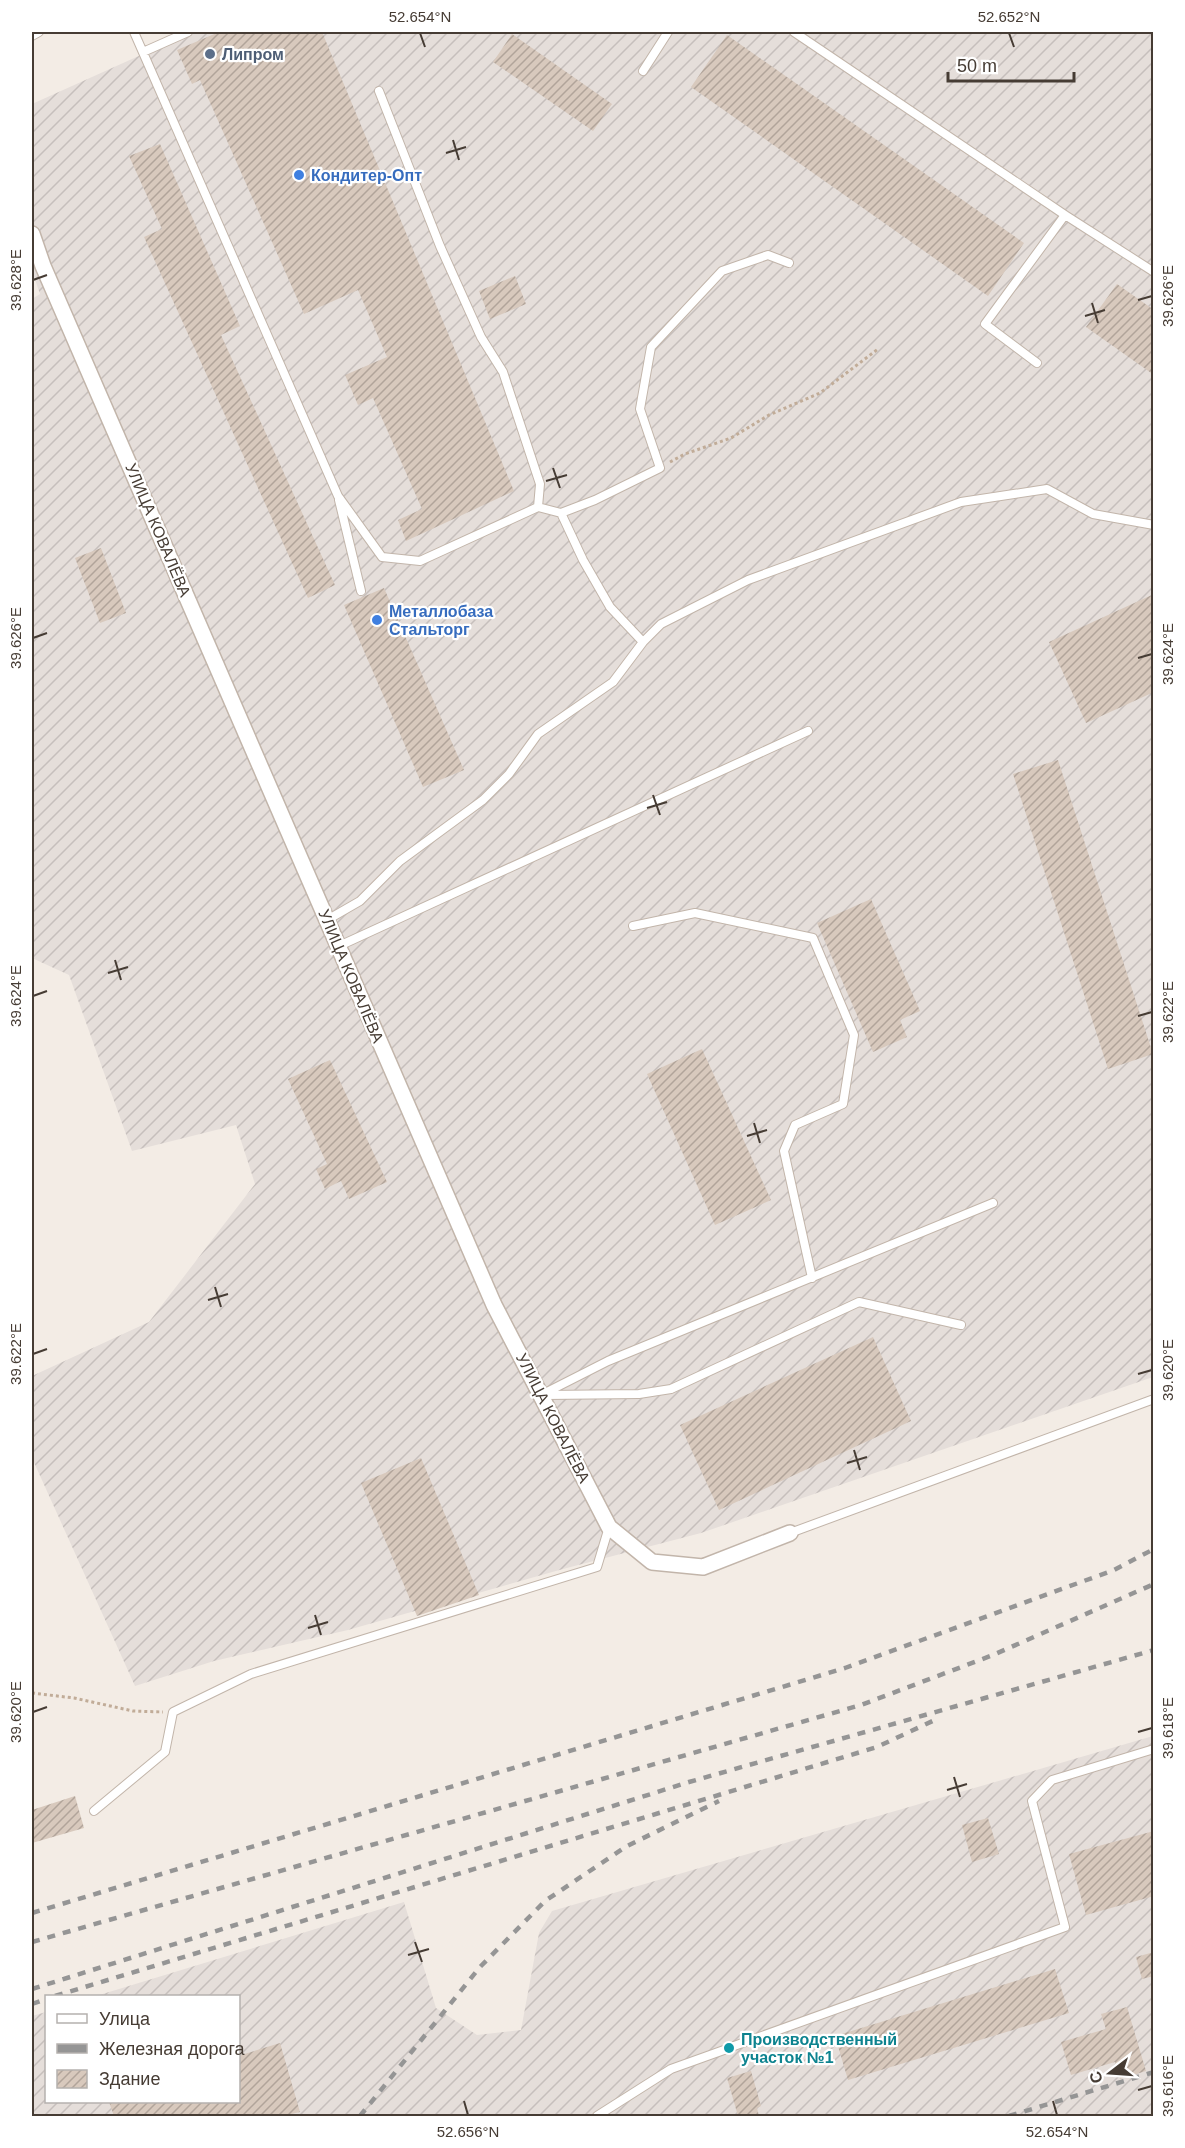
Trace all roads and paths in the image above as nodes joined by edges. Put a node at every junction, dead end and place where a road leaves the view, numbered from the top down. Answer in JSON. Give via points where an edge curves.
{"nodes":[{"id":1,"x":39,"y":32,"type":"edge"},
{"id":2,"x":134,"y":32,"type":"edge"},
{"id":3,"x":188,"y":32,"type":"edge"},
{"id":4,"x":668,"y":32,"type":"edge"},
{"id":5,"x":794,"y":32,"type":"edge"},
{"id":6,"x":32,"y":36,"type":"edge"},
{"id":7,"x":143,"y":52,"type":"junction"},
{"id":8,"x":643,"y":71,"type":"dead end"},
{"id":9,"x":379,"y":91,"type":"dead end"},
{"id":10,"x":1065,"y":215,"type":"junction"},
{"id":11,"x":32,"y":234,"type":"edge"},
{"id":12,"x":789,"y":263,"type":"dead end"},
{"id":13,"x":1154,"y":272,"type":"edge"},
{"id":14,"x":878,"y":349,"type":"dead end"},
{"id":15,"x":1037,"y":363,"type":"dead end"},
{"id":16,"x":660,"y":468,"type":"junction"},
{"id":17,"x":338,"y":495,"type":"junction"},
{"id":18,"x":538,"y":507,"type":"junction"},
{"id":19,"x":561,"y":513,"type":"junction"},
{"id":20,"x":1154,"y":525,"type":"edge"},
{"id":21,"x":361,"y":591,"type":"dead end"},
{"id":22,"x":643,"y":642,"type":"junction"},
{"id":23,"x":808,"y":731,"type":"dead end"},
{"id":24,"x":327,"y":920,"type":"junction"},
{"id":25,"x":633,"y":926,"type":"dead end"},
{"id":26,"x":339,"y":946,"type":"junction"},
{"id":27,"x":993,"y":1203,"type":"dead end"},
{"id":28,"x":812,"y":1278,"type":"junction"},
{"id":29,"x":962,"y":1325,"type":"dead end"},
{"id":30,"x":541,"y":1395,"type":"junction"},
{"id":31,"x":1154,"y":1399,"type":"edge"},
{"id":32,"x":609,"y":1527,"type":"junction"},
{"id":33,"x":790,"y":1533,"type":"joint"},
{"id":34,"x":32,"y":1693,"type":"edge"},
{"id":35,"x":173,"y":1712,"type":"junction"},
{"id":36,"x":1154,"y":1749,"type":"edge"},
{"id":37,"x":94,"y":1810,"type":"dead end"},
{"id":38,"x":734,"y":2046,"type":"dead end"},
{"id":39,"x":724,"y":2050,"type":"dead end"},
{"id":40,"x":597,"y":2116,"type":"edge"}],
"edges":[{"from":1,"to":6,"type":"lane"},
{"from":2,"to":7,"type":"lane"},
{"from":3,"to":7,"type":"lane"},
{"from":4,"to":8,"type":"lane"},
{"from":5,"to":10,"type":"lane"},
{"from":7,"to":17,"type":"lane"},
{"from":9,"to":18,"type":"lane","via":[[440,246],[481,337],[503,372],[540,484]]},
{"from":10,"to":13,"type":"lane"},
{"from":10,"to":15,"type":"lane","via":[[986,324]]},
{"from":11,"to":24,"type":"street","name":"УЛИЦА КОВАЛЁВА"},
{"from":12,"to":16,"type":"lane","via":[[768,255],[722,271],[651,347],[640,409]]},
{"from":14,"to":16,"type":"path","via":[[820,393]]},
{"from":16,"to":19,"type":"lane"},
{"from":17,"to":18,"type":"lane","via":[[382,557],[420,561]]},
{"from":17,"to":21,"type":"lane"},
{"from":18,"to":19,"type":"lane"},
{"from":19,"to":22,"type":"lane","via":[[610,607]]},
{"from":20,"to":22,"type":"lane","via":[[1093,514],[1047,489],[961,502],[748,580],[661,624]]},
{"from":22,"to":24,"type":"lane","via":[[613,682],[538,734],[509,774],[483,800],[400,861],[360,901]]},
{"from":23,"to":26,"type":"lane"},
{"from":24,"to":26,"type":"street","name":"УЛИЦА КОВАЛЁВА"},
{"from":25,"to":28,"type":"lane","via":[[695,913],[813,938],[854,1035],[843,1104],[795,1125],[784,1150]]},
{"from":26,"to":30,"type":"street","name":"УЛИЦА КОВАЛЁВА","via":[[494,1305]]},
{"from":27,"to":28,"type":"lane"},
{"from":28,"to":30,"type":"lane","via":[[609,1361]]},
{"from":29,"to":30,"type":"lane","via":[[859,1302],[671,1389],[639,1394]]},
{"from":30,"to":32,"type":"street","name":"УЛИЦА КОВАЛЁВА"},
{"from":31,"to":33,"type":"lane"},
{"from":32,"to":33,"type":"street","name":"УЛИЦА КОВАЛЁВА","via":[[652,1562],[703,1567]]},
{"from":32,"to":35,"type":"lane","via":[[597,1567],[251,1674]]},
{"from":34,"to":35,"type":"path","via":[[133,1711]]},
{"from":35,"to":37,"type":"lane","via":[[165,1752]]},
{"from":36,"to":38,"type":"lane","via":[[1052,1780],[1032,1801],[1065,1927]]},
{"from":39,"to":40,"type":"lane","via":[[671,2069]]}]}
